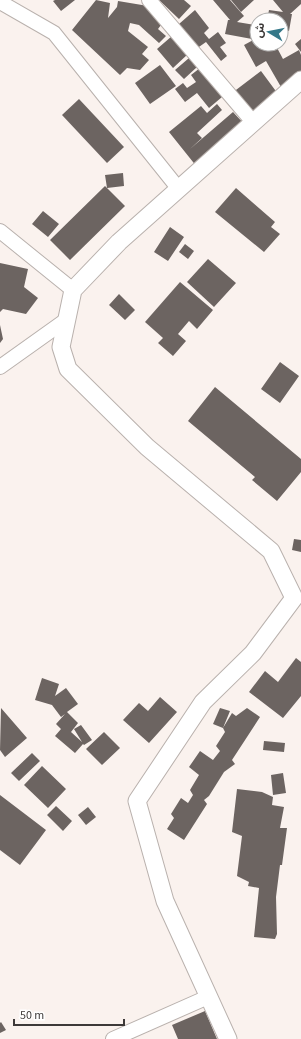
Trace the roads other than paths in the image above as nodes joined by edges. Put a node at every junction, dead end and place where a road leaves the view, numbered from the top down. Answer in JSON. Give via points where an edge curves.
{"nodes":[{"id":1,"x":149,"y":0,"type":"edge"},
{"id":2,"x":0,"y":2,"type":"edge"},
{"id":3,"x":301,"y":80,"type":"edge"},
{"id":4,"x":253,"y":122,"type":"junction"},
{"id":5,"x":178,"y":188,"type":"junction"},
{"id":6,"x":0,"y":230,"type":"edge"},
{"id":7,"x":73,"y":290,"type":"junction"},
{"id":8,"x":66,"y":320,"type":"junction"},
{"id":9,"x":0,"y":366,"type":"edge"},
{"id":10,"x":208,"y":997,"type":"junction"},
{"id":11,"x":113,"y":1039,"type":"edge"},
{"id":12,"x":228,"y":1039,"type":"edge"}],
"edges":[{"from":1,"to":4,"type":"street"},
{"from":2,"to":5,"type":"street","via":[[54,33]]},
{"from":3,"to":4,"type":"street"},
{"from":4,"to":5,"type":"street"},
{"from":5,"to":7,"type":"street","via":[[119,242]]},
{"from":6,"to":7,"type":"street"},
{"from":7,"to":8,"type":"street"},
{"from":8,"to":9,"type":"street"},
{"from":8,"to":10,"type":"street","via":[[61,347],[68,369],[147,447],[271,551],[294,598],[253,653],[202,702],[137,801],[165,901]]},
{"from":10,"to":11,"type":"street"},
{"from":10,"to":12,"type":"street"}]}
